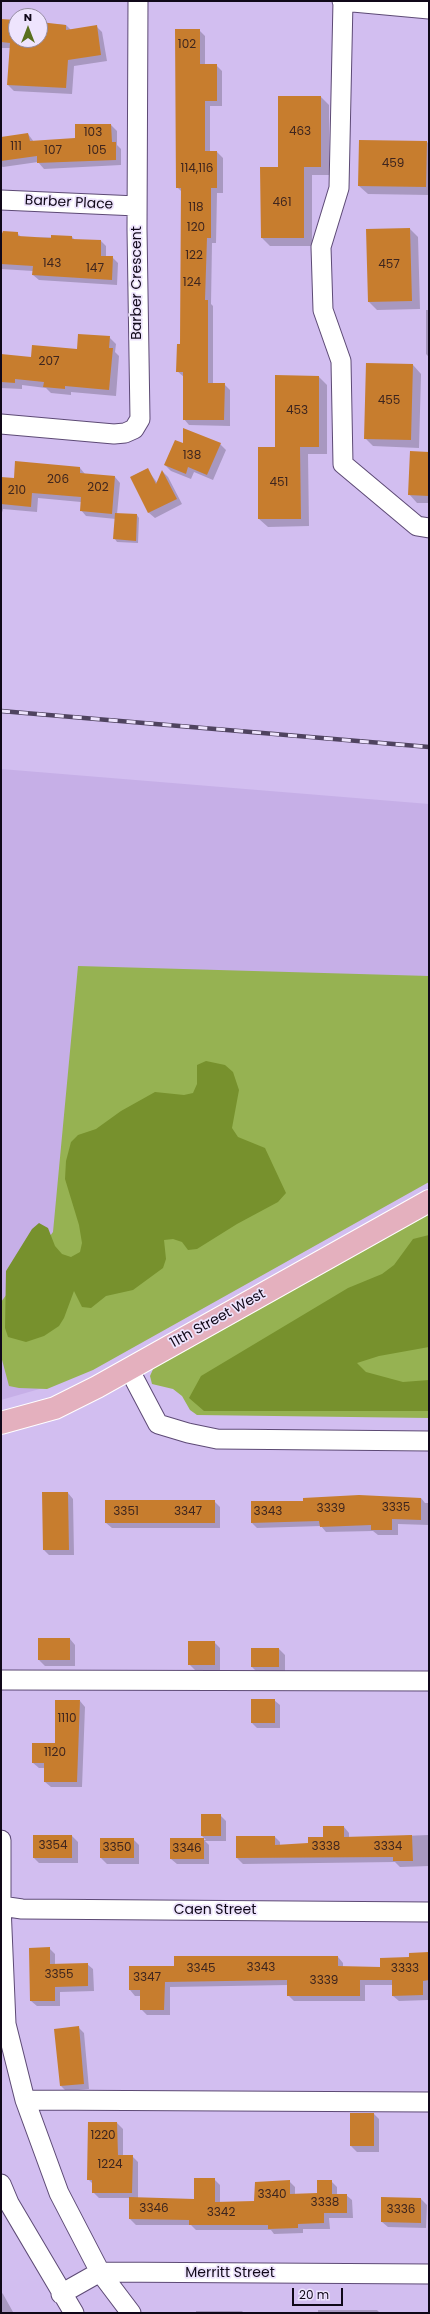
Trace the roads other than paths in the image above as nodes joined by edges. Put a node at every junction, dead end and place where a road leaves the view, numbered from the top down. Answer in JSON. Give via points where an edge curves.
{"nodes":[{"id":1,"x":138,"y":1,"type":"edge"},
{"id":2,"x":343,"y":1,"type":"edge"},
{"id":3,"x":429,"y":9,"type":"edge"},
{"id":4,"x":1,"y":200,"type":"edge"},
{"id":5,"x":137,"y":206,"type":"junction"},
{"id":6,"x":1,"y":424,"type":"edge"},
{"id":7,"x":429,"y":528,"type":"edge"},
{"id":8,"x":429,"y":1201,"type":"edge"},
{"id":9,"x":129,"y":1369,"type":"junction"},
{"id":10,"x":1,"y":1423,"type":"edge"},
{"id":11,"x":429,"y":1441,"type":"edge"},
{"id":12,"x":1,"y":1680,"type":"edge"},
{"id":13,"x":429,"y":1681,"type":"edge"},
{"id":14,"x":1,"y":1840,"type":"edge"},
{"id":15,"x":1,"y":1906,"type":"edge"},
{"id":16,"x":429,"y":1912,"type":"edge"},
{"id":17,"x":25,"y":2100,"type":"junction"},
{"id":18,"x":429,"y":2102,"type":"edge"},
{"id":19,"x":1,"y":2184,"type":"edge"},
{"id":20,"x":100,"y":2272,"type":"junction"},
{"id":21,"x":429,"y":2274,"type":"edge"},
{"id":22,"x":61,"y":2294,"type":"junction"},
{"id":23,"x":74,"y":2313,"type":"edge"},
{"id":24,"x":131,"y":2313,"type":"edge"}],
"edges":[{"from":1,"to":5,"type":"street","name":"Barber Crescent"},
{"from":2,"to":3,"type":"street"},
{"from":2,"to":7,"type":"street","via":[[339,188],[322,247],[323,310],[341,362],[343,464],[417,526]]},
{"from":4,"to":5,"type":"street","name":"Barber Place"},
{"from":5,"to":6,"type":"street","name":"Barber Crescent","via":[[140,420],[134,429],[114,434]]},
{"from":8,"to":9,"type":"main road","name":"11th Street West"},
{"from":9,"to":10,"type":"main road","name":"11th Street West","via":[[55,1408]]},
{"from":9,"to":11,"type":"street","via":[[158,1424],[217,1439]]},
{"from":12,"to":13,"type":"street"},
{"from":14,"to":15,"type":"street"},
{"from":15,"to":16,"type":"street","name":"Caen Street","via":[[22,1909]]},
{"from":15,"to":17,"type":"street","via":[[6,2024]]},
{"from":17,"to":18,"type":"street"},
{"from":17,"to":20,"type":"street","via":[[59,2194]]},
{"from":19,"to":22,"type":"street","via":[[9,2204]]},
{"from":20,"to":21,"type":"street","name":"Merritt Street"},
{"from":20,"to":22,"type":"street","name":"Merritt Street"},
{"from":20,"to":24,"type":"street"},
{"from":22,"to":23,"type":"street"}]}
